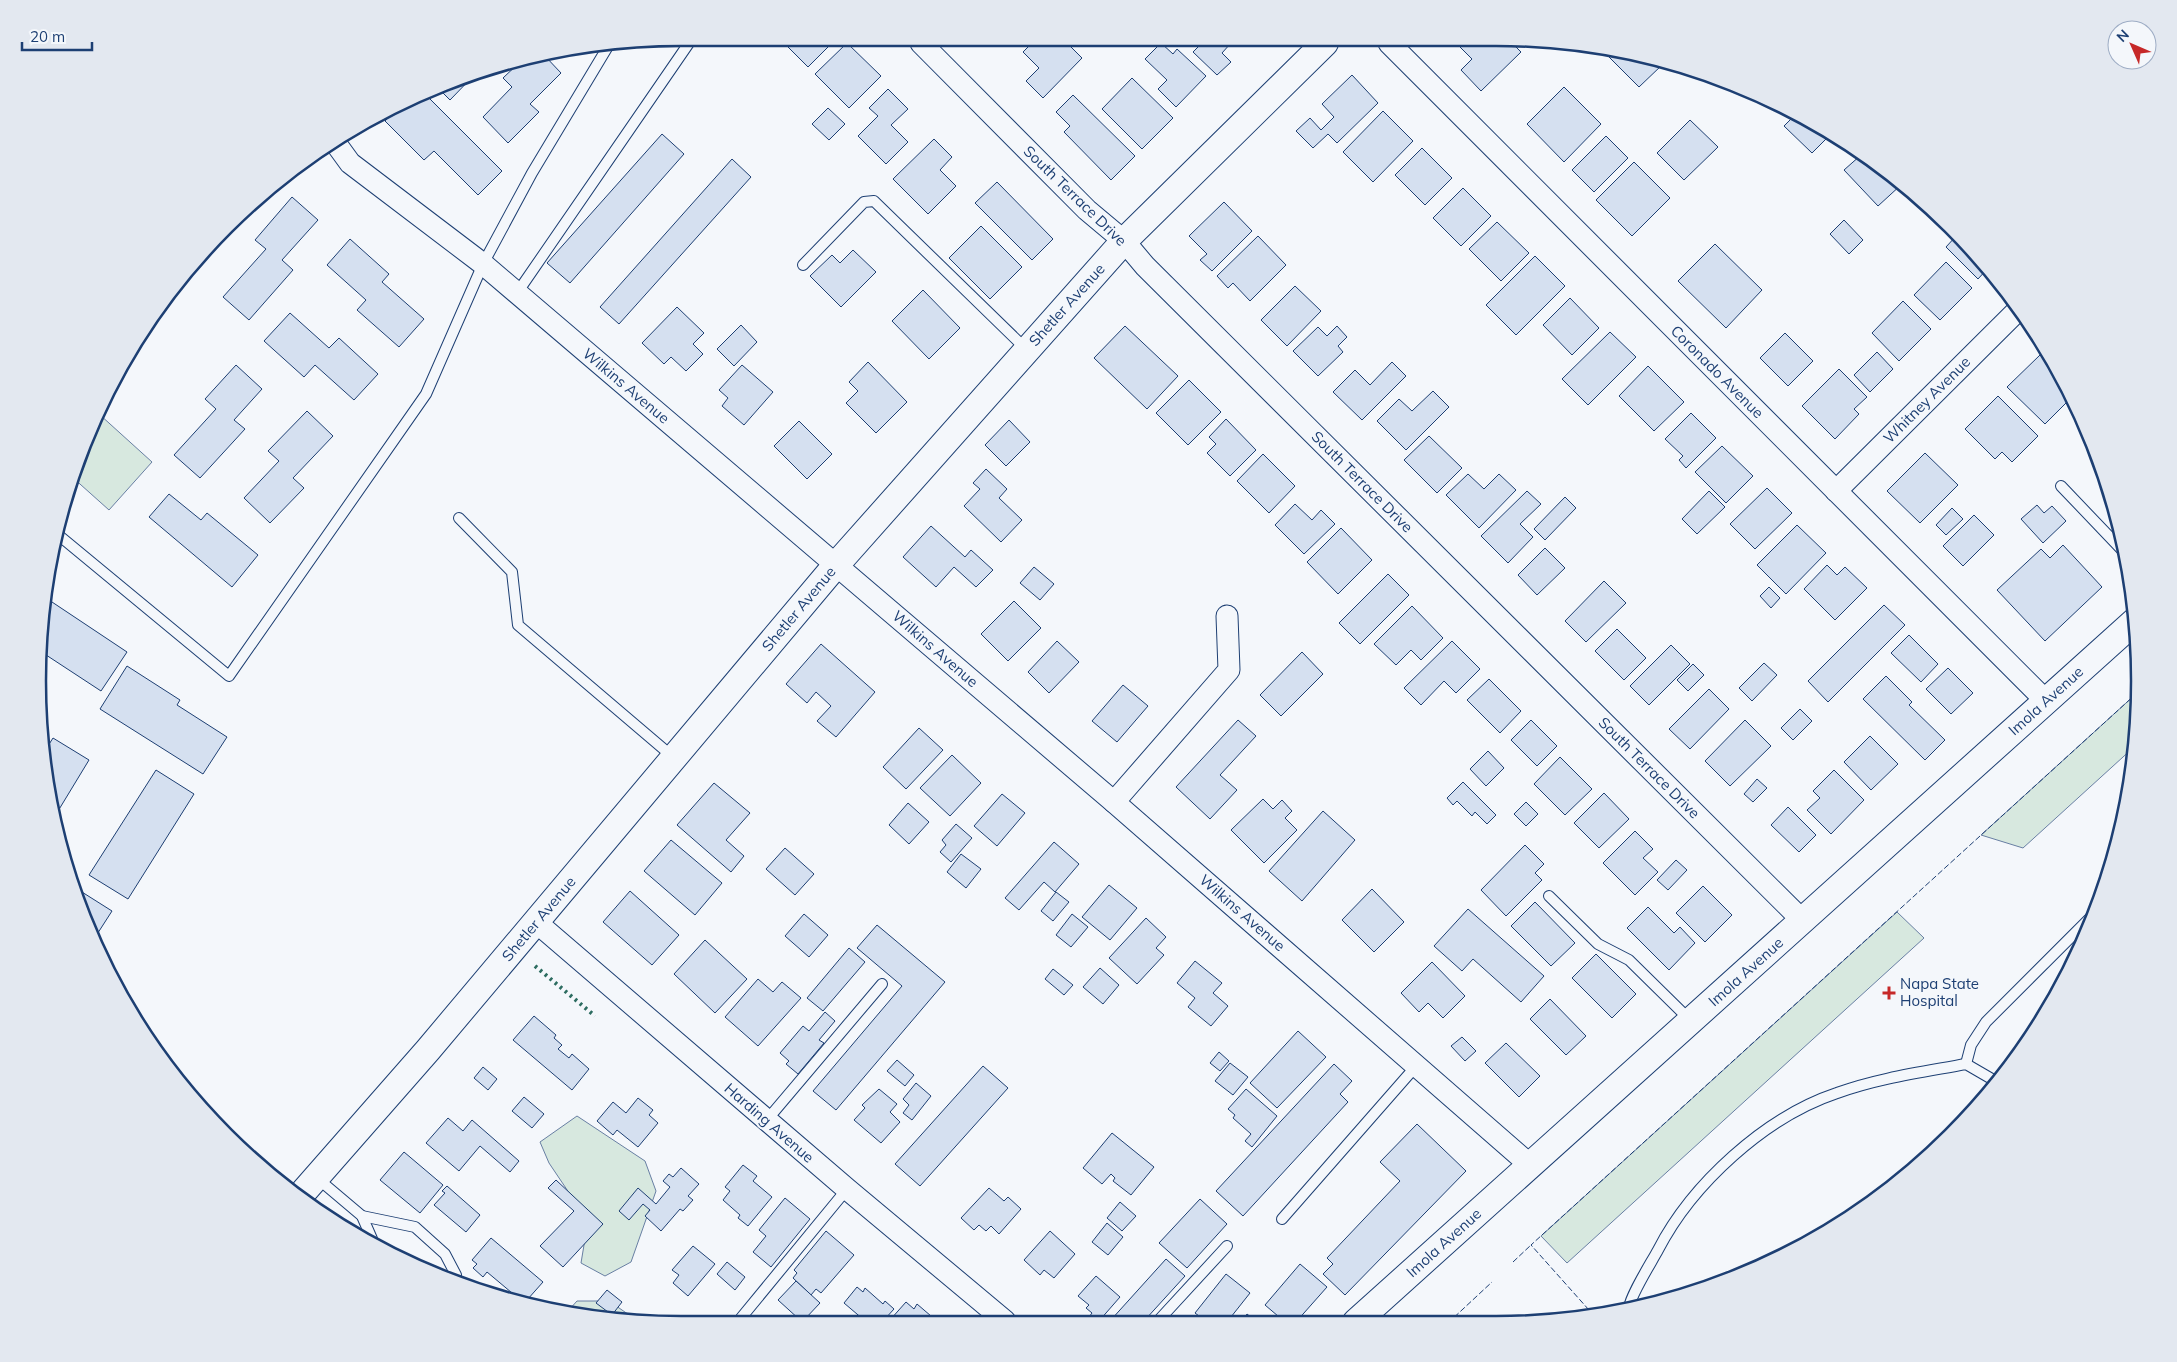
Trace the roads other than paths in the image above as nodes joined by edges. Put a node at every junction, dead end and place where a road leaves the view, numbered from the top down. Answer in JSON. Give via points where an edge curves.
{"nodes":[{"id":1,"x":687,"y":46,"type":"edge"},
{"id":2,"x":924,"y":46,"type":"edge"},
{"id":3,"x":1322,"y":46,"type":"edge"},
{"id":4,"x":1392,"y":46,"type":"edge"},
{"id":5,"x":605,"y":51,"type":"edge"},
{"id":6,"x":338,"y":147,"type":"edge"},
{"id":7,"x":1124,"y":241,"type":"junction"},
{"id":8,"x":483,"y":264,"type":"junction"},
{"id":9,"x":802,"y":265,"type":"dead end"},
{"id":10,"x":517,"y":293,"type":"junction"},
{"id":11,"x":2014,"y":314,"type":"edge"},
{"id":12,"x":1027,"y":350,"type":"junction"},
{"id":13,"x":2062,"y":486,"type":"dead end"},
{"id":14,"x":1836,"y":491,"type":"junction"},
{"id":15,"x":459,"y":518,"type":"dead end"},
{"id":16,"x":63,"y":538,"type":"edge"},
{"id":17,"x":2115,"y":543,"type":"edge"},
{"id":18,"x":836,"y":565,"type":"junction"},
{"id":19,"x":1227,"y":616,"type":"dead end"},
{"id":20,"x":2128,"y":627,"type":"edge"},
{"id":21,"x":2046,"y":701,"type":"junction"},
{"id":22,"x":674,"y":758,"type":"junction"},
{"id":23,"x":1114,"y":802,"type":"junction"},
{"id":24,"x":1549,"y":896,"type":"dead end"},
{"id":25,"x":536,"y":922,"type":"junction"},
{"id":26,"x":1803,"y":922,"type":"junction"},
{"id":27,"x":2080,"y":928,"type":"edge"},
{"id":28,"x":882,"y":984,"type":"dead end"},
{"id":29,"x":1691,"y":1021,"type":"junction"},
{"id":30,"x":1966,"y":1064,"type":"junction"},
{"id":31,"x":1417,"y":1065,"type":"junction"},
{"id":32,"x":1991,"y":1078,"type":"edge"},
{"id":33,"x":766,"y":1121,"type":"junction"},
{"id":34,"x":1530,"y":1165,"type":"junction"},
{"id":35,"x":316,"y":1177,"type":"junction"},
{"id":36,"x":846,"y":1189,"type":"junction"},
{"id":37,"x":304,"y":1191,"type":"edge"},
{"id":38,"x":362,"y":1216,"type":"junction"},
{"id":39,"x":1282,"y":1218,"type":"dead end"},
{"id":40,"x":370,"y":1234,"type":"edge"},
{"id":41,"x":1227,"y":1246,"type":"dead end"},
{"id":42,"x":455,"y":1274,"type":"edge"},
{"id":43,"x":1633,"y":1301,"type":"edge"},
{"id":44,"x":744,"y":1316,"type":"edge"},
{"id":45,"x":999,"y":1316,"type":"edge"},
{"id":46,"x":1163,"y":1316,"type":"edge"},
{"id":47,"x":1363,"y":1316,"type":"edge"}],
"edges":[{"from":1,"to":10,"type":"lane"},
{"from":2,"to":7,"type":"street","name":"South Terrace Drive","via":[[1087,210]]},
{"from":3,"to":7,"type":"street","name":"Shetler Avenue"},
{"from":4,"to":14,"type":"street","name":"Coronado Avenue"},
{"from":5,"to":8,"type":"lane","via":[[532,173]]},
{"from":6,"to":8,"type":"street","name":"Wilkins Avenue","via":[[350,163]]},
{"from":7,"to":12,"type":"street","name":"Shetler Avenue"},
{"from":7,"to":26,"type":"street","name":"South Terrace Drive","via":[[1145,266]]},
{"from":8,"to":10,"type":"street","name":"Wilkins Avenue"},
{"from":8,"to":16,"type":"lane","via":[[426,394],[229,676]]},
{"from":9,"to":12,"type":"lane","via":[[864,202],[874,201]]},
{"from":10,"to":18,"type":"street","name":"Wilkins Avenue"},
{"from":11,"to":14,"type":"street","name":"Whitney Avenue"},
{"from":12,"to":18,"type":"street","name":"Shetler Avenue"},
{"from":13,"to":17,"type":"lane"},
{"from":14,"to":21,"type":"street","name":"Coronado Avenue"},
{"from":15,"to":22,"type":"lane","via":[[512,572],[518,625]]},
{"from":18,"to":22,"type":"street","name":"Shetler Avenue"},
{"from":18,"to":23,"type":"street","name":"Wilkins Avenue"},
{"from":19,"to":23,"type":"street","via":[[1230,670]]},
{"from":20,"to":21,"type":"street","name":"Imola Avenue"},
{"from":21,"to":26,"type":"street","name":"Imola Avenue"},
{"from":22,"to":25,"type":"street","name":"Shetler Avenue"},
{"from":23,"to":31,"type":"street","name":"Wilkins Avenue"},
{"from":24,"to":29,"type":"lane","via":[[1598,944],[1629,960]]},
{"from":25,"to":33,"type":"street","name":"Harding Avenue"},
{"from":25,"to":35,"type":"street","name":"Shetler Avenue"},
{"from":26,"to":29,"type":"street","name":"Imola Avenue"},
{"from":27,"to":30,"type":"lane","via":[[1986,1022],[1972,1045]]},
{"from":28,"to":33,"type":"lane"},
{"from":29,"to":34,"type":"street","name":"Imola Avenue"},
{"from":30,"to":32,"type":"lane"},
{"from":30,"to":43,"type":"lane","via":[[1835,1093],[1802,1108],[1764,1132],[1732,1158],[1688,1203],[1664,1238]]},
{"from":31,"to":34,"type":"street","name":"Wilkins Avenue"},
{"from":31,"to":39,"type":"lane"},
{"from":33,"to":36,"type":"street","name":"Harding Avenue"},
{"from":34,"to":47,"type":"street","name":"Imola Avenue"},
{"from":35,"to":37,"type":"street","name":"Shetler Avenue"},
{"from":35,"to":38,"type":"lane"},
{"from":36,"to":44,"type":"lane"},
{"from":36,"to":45,"type":"street","name":"Harding Avenue"},
{"from":38,"to":40,"type":"lane"},
{"from":38,"to":42,"type":"lane","via":[[415,1227],[445,1254]]},
{"from":41,"to":46,"type":"lane"}]}
